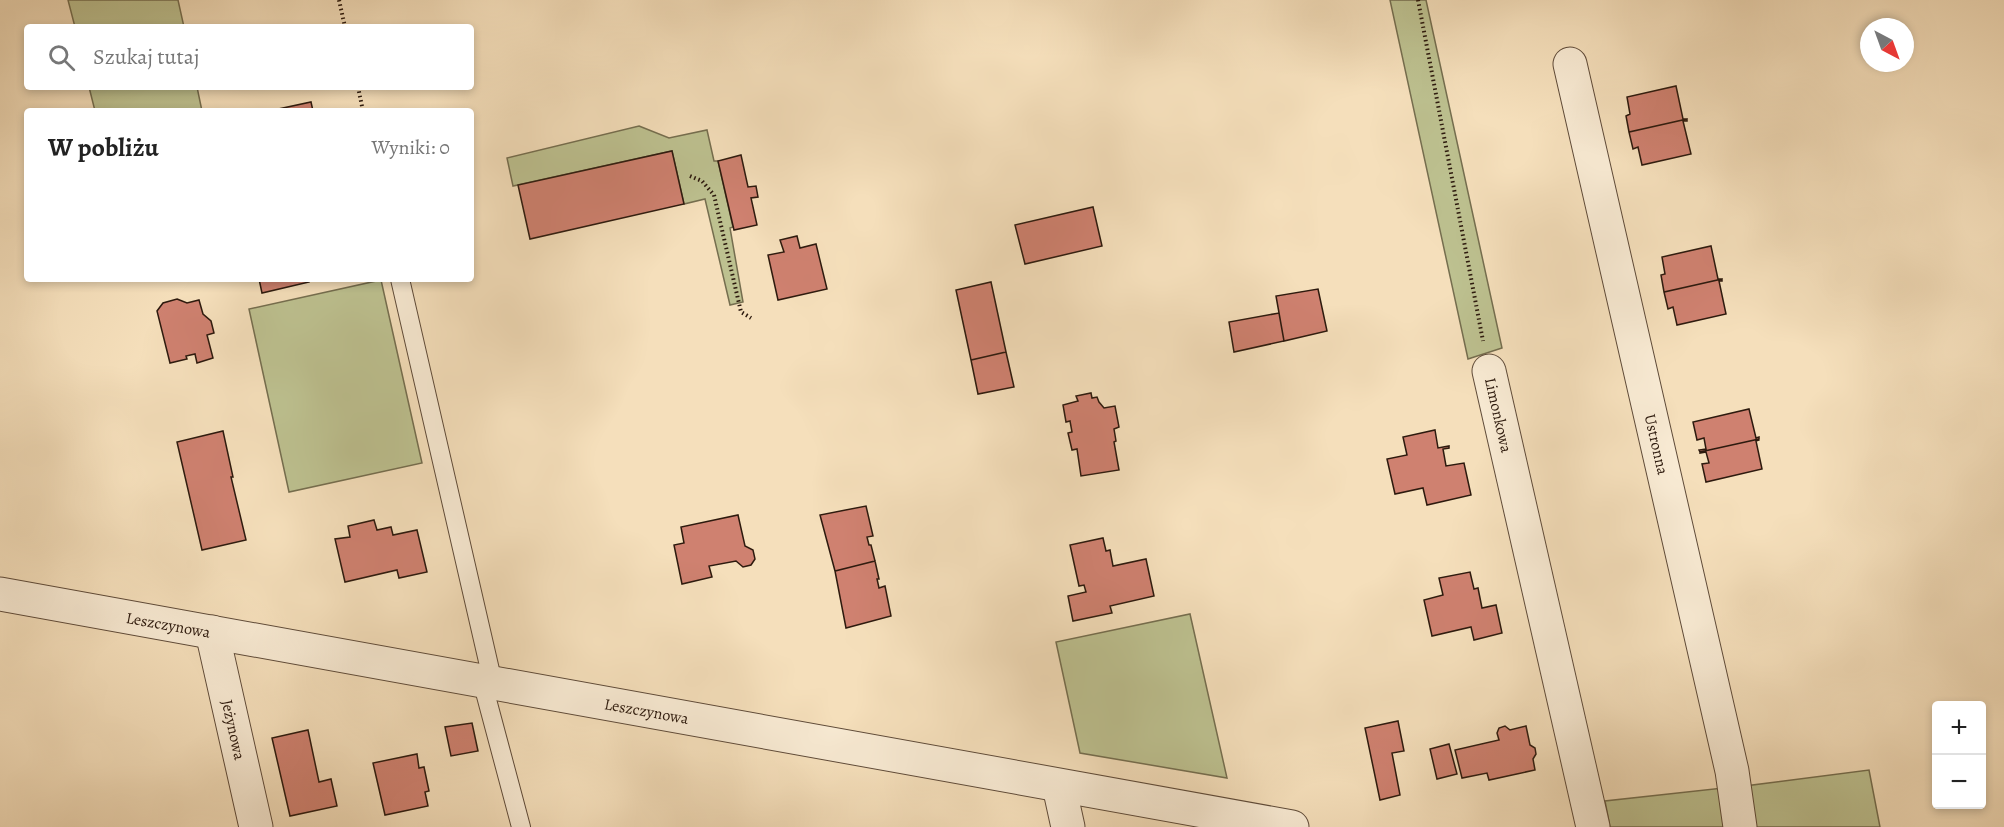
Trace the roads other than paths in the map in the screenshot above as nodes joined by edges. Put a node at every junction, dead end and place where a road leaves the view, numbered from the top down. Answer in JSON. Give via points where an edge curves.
{"nodes":[{"id":1,"x":1570,"y":64,"type":"dead end"},
{"id":2,"x":401,"y":282,"type":"edge"},
{"id":3,"x":1489,"y":371,"type":"road end"},
{"id":4,"x":0,"y":594,"type":"edge"},
{"id":5,"x":212,"y":633,"type":"junction"},
{"id":6,"x":487,"y":682,"type":"junction"},
{"id":7,"x":1059,"y":786,"type":"junction"},
{"id":8,"x":256,"y":827,"type":"edge"},
{"id":9,"x":521,"y":827,"type":"edge"},
{"id":10,"x":1068,"y":827,"type":"edge"},
{"id":11,"x":1292,"y":827,"type":"edge"},
{"id":12,"x":1593,"y":827,"type":"edge"},
{"id":13,"x":1740,"y":827,"type":"edge"}],
"edges":[{"from":1,"to":13,"type":"street","name":"Ustronna","via":[[1732,771]]},
{"from":2,"to":6,"type":"lane"},
{"from":3,"to":12,"type":"street","name":"Limonkowa"},
{"from":4,"to":5,"type":"street","name":"Leszczynowa"},
{"from":5,"to":6,"type":"street","name":"Leszczynowa"},
{"from":5,"to":8,"type":"street","name":"Jeżynowa"},
{"from":6,"to":7,"type":"street","name":"Leszczynowa"},
{"from":6,"to":9,"type":"lane"},
{"from":7,"to":10,"type":"street"},
{"from":7,"to":11,"type":"street","name":"Leszczynowa"}]}
